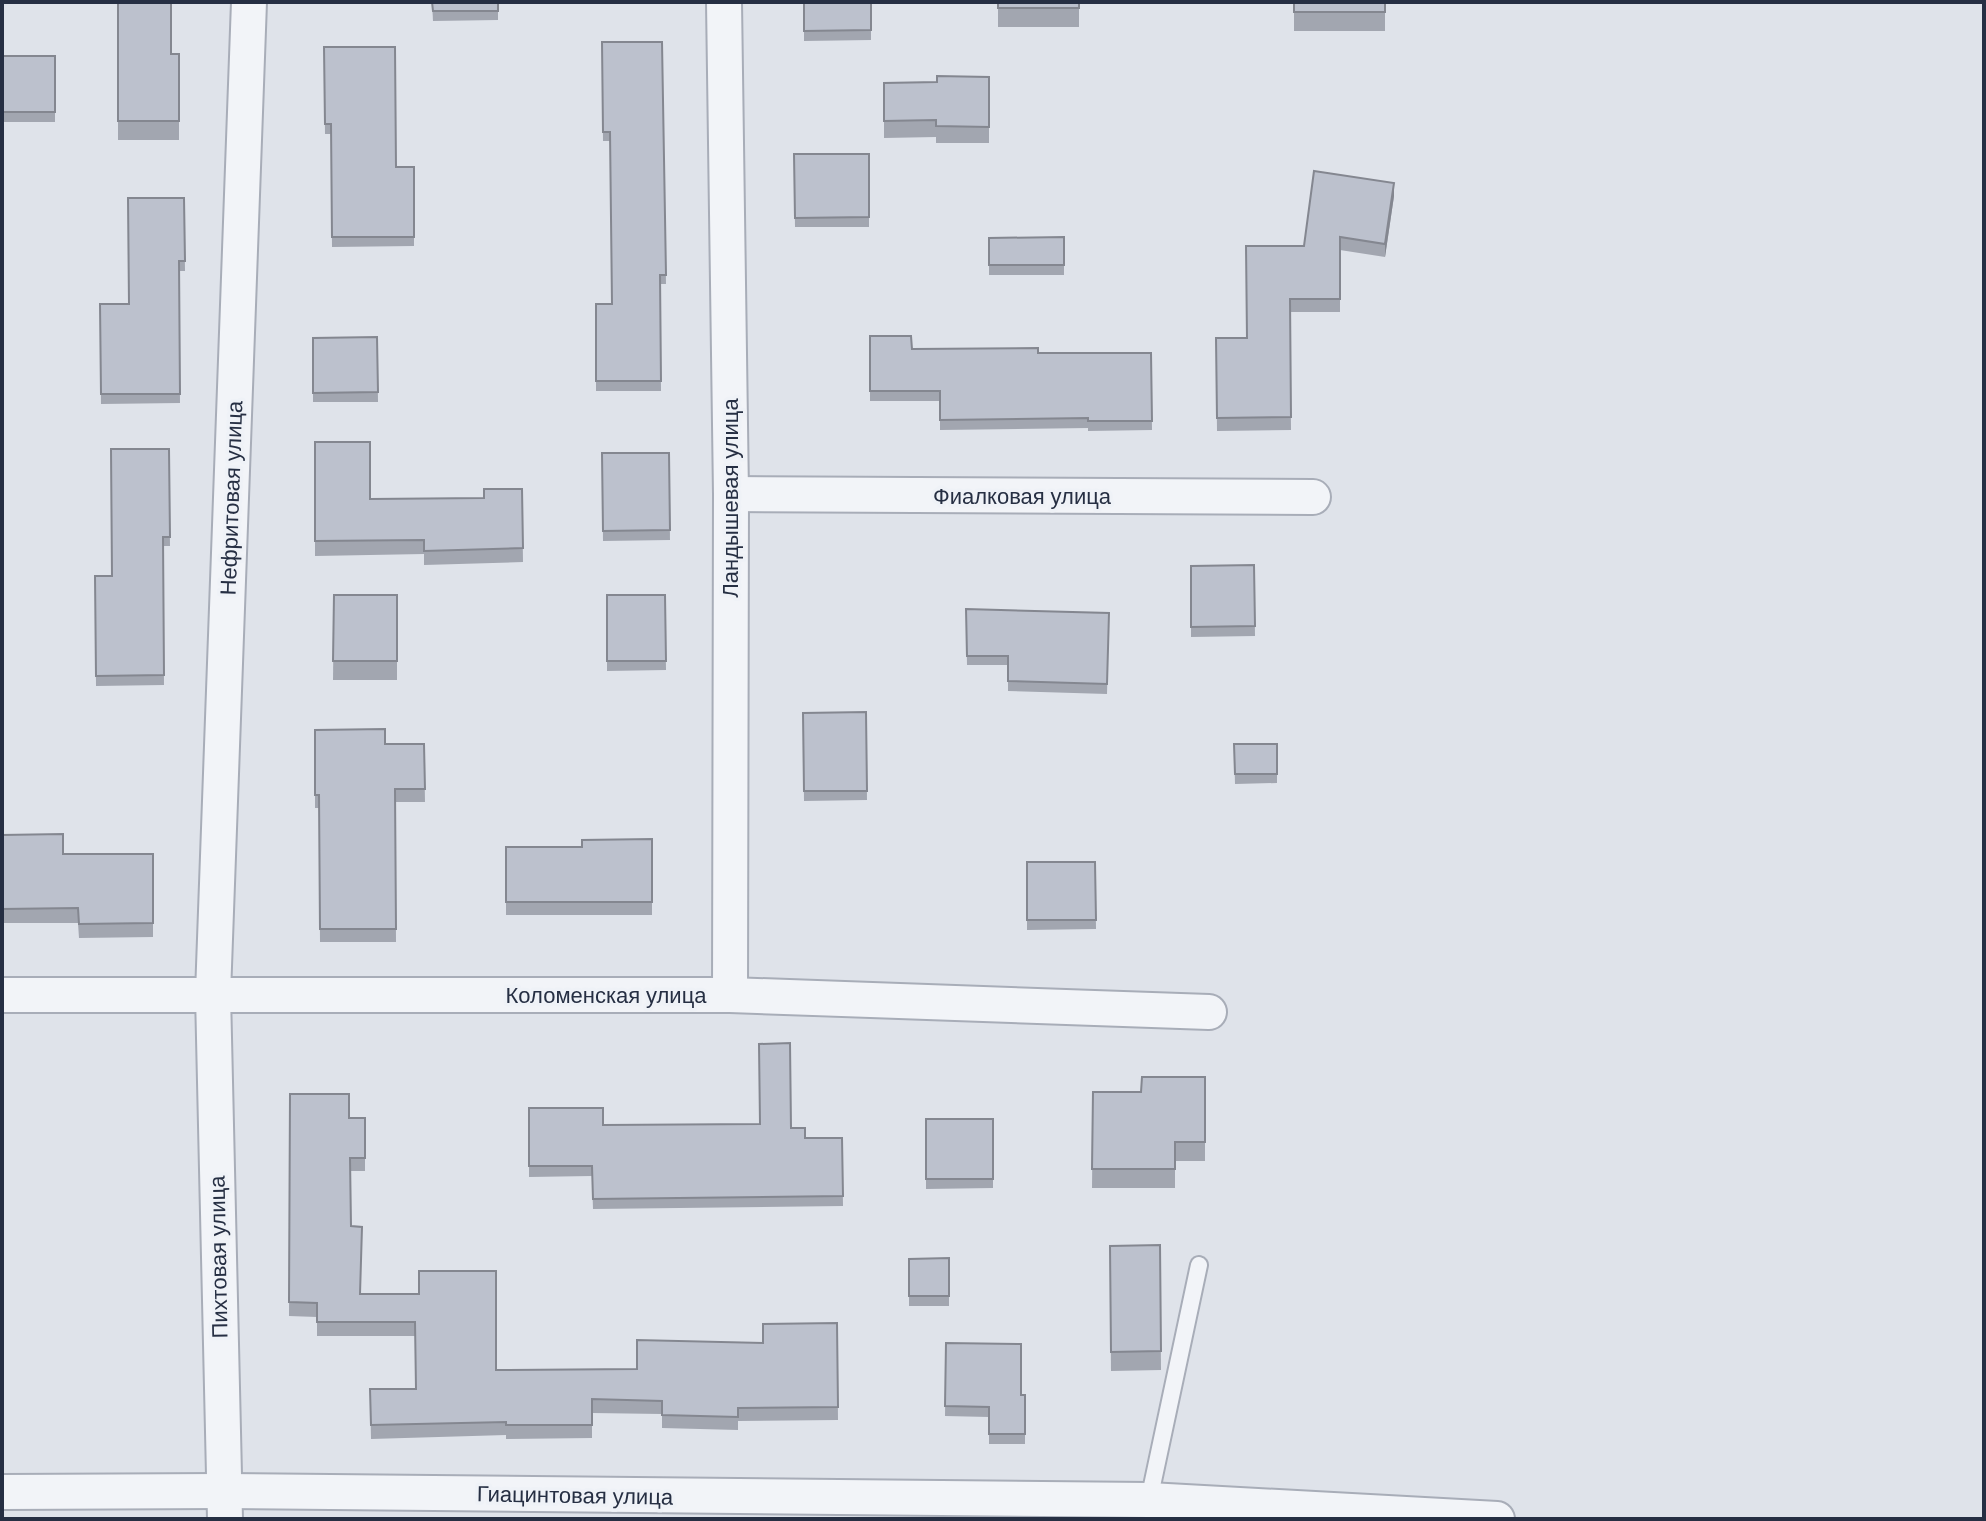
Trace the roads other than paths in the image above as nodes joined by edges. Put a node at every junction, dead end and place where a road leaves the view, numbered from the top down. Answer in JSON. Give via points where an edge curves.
{"nodes":[{"id":1,"x":249,"y":2,"type":"edge"},
{"id":2,"x":724,"y":2,"type":"edge"},
{"id":3,"x":731,"y":494,"type":"junction"},
{"id":4,"x":1313,"y":497,"type":"dead end"},
{"id":5,"x":213,"y":994,"type":"junction"},
{"id":6,"x":2,"y":995,"type":"edge"},
{"id":7,"x":730,"y":995,"type":"junction"},
{"id":8,"x":1209,"y":1012,"type":"dead end"},
{"id":9,"x":1199,"y":1265,"type":"dead end"},
{"id":10,"x":2,"y":1492,"type":"edge"},
{"id":11,"x":1149,"y":1500,"type":"junction"},
{"id":12,"x":224,"y":1505,"type":"edge"},
{"id":13,"x":1497,"y":1519,"type":"edge"}],
"edges":[{"from":1,"to":5,"type":"street","name":"Нефритовая улица"},
{"from":2,"to":3,"type":"street","name":"Ландышевая улица"},
{"from":3,"to":4,"type":"street","name":"Фиалковая улица"},
{"from":3,"to":7,"type":"street","name":"Ландышевая улица"},
{"from":5,"to":6,"type":"street","name":"Коломенская улица"},
{"from":5,"to":7,"type":"street","name":"Коломенская улица"},
{"from":5,"to":12,"type":"street","name":"Пихтовая улица"},
{"from":7,"to":8,"type":"street","name":"Коломенская улица"},
{"from":9,"to":11,"type":"lane"},
{"from":10,"to":12,"type":"street","name":"Гиацинтовая улица"},
{"from":11,"to":12,"type":"street","name":"Гиацинтовая улица"},
{"from":11,"to":13,"type":"street","name":"Гиацинтовая улица"}]}
